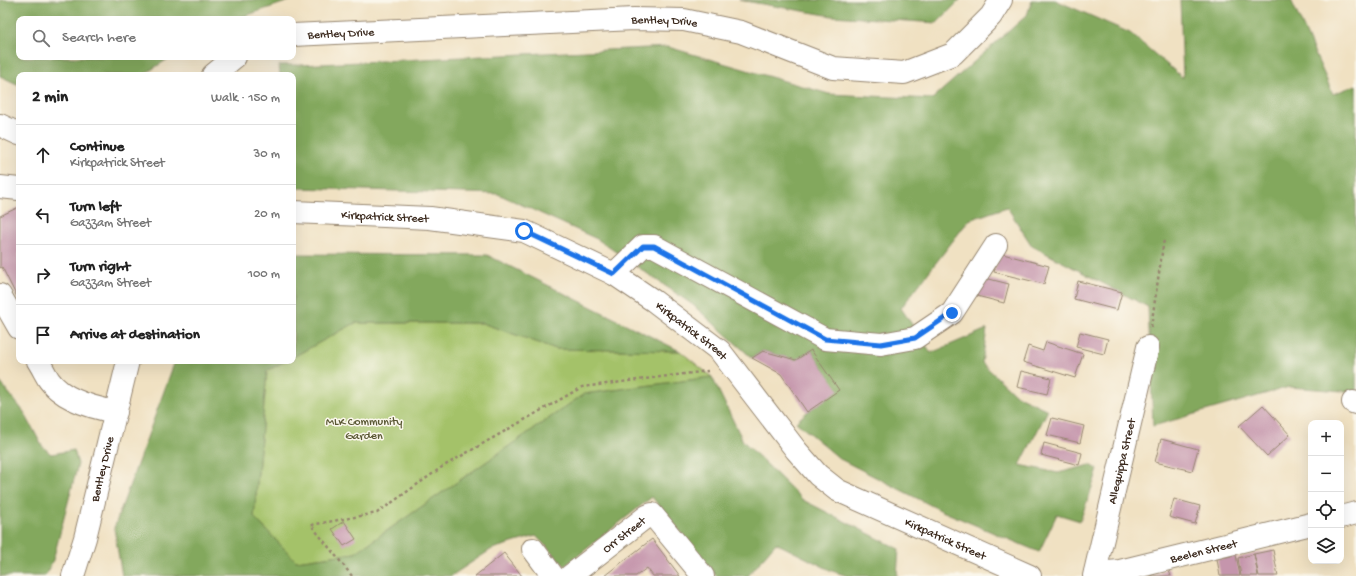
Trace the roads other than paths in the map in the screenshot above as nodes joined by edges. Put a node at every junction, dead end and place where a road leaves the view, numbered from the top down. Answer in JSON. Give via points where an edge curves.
{"nodes":[{"id":1,"x":1001,"y":0,"type":"edge"},
{"id":2,"x":296,"y":34,"type":"edge"},
{"id":3,"x":231,"y":60,"type":"edge"},
{"id":4,"x":217,"y":72,"type":"edge"},
{"id":5,"x":0,"y":125,"type":"edge"},
{"id":6,"x":16,"y":133,"type":"edge"},
{"id":7,"x":0,"y":187,"type":"edge"},
{"id":8,"x":16,"y":189,"type":"edge"},
{"id":9,"x":296,"y":212,"type":"edge"},
{"id":10,"x":996,"y":245,"type":"dead end"},
{"id":11,"x":614,"y":274,"type":"junction"},
{"id":12,"x":0,"y":295,"type":"edge"},
{"id":13,"x":16,"y":323,"type":"edge"},
{"id":14,"x":1148,"y":347,"type":"road end"},
{"id":15,"x":40,"y":364,"type":"edge"},
{"id":16,"x":127,"y":364,"type":"edge"},
{"id":17,"x":116,"y":412,"type":"junction"},
{"id":18,"x":1356,"y":513,"type":"edge"},
{"id":19,"x":1344,"y":515,"type":"edge"},
{"id":20,"x":1308,"y":525,"type":"edge"},
{"id":21,"x":533,"y":549,"type":"dead end"},
{"id":22,"x":1095,"y":574,"type":"edge"},
{"id":23,"x":73,"y":576,"type":"edge"},
{"id":24,"x":553,"y":576,"type":"edge"},
{"id":25,"x":570,"y":576,"type":"edge"},
{"id":26,"x":703,"y":576,"type":"edge"},
{"id":27,"x":1030,"y":576,"type":"edge"}],
"edges":[{"from":1,"to":2,"type":"street","name":"Bentley Drive","via":[[991,16],[953,54],[904,73],[833,68],[741,32],[684,20],[634,18]]},
{"from":3,"to":4,"type":"street"},
{"from":5,"to":6,"type":"street"},
{"from":7,"to":8,"type":"street"},
{"from":9,"to":11,"type":"street","name":"Kirkpatrick Street","via":[[430,218],[524,231]]},
{"from":10,"to":11,"type":"street","via":[[952,313],[915,338],[881,344],[825,339],[654,246],[643,246]]},
{"from":11,"to":27,"type":"street","name":"Kirkpatrick Street","via":[[654,300],[720,351],[796,450],[818,475],[837,490]]},
{"from":12,"to":13,"type":"street"},
{"from":14,"to":22,"type":"street","name":"Allequippa Street"},
{"from":15,"to":17,"type":"street","via":[[50,382],[72,399]]},
{"from":16,"to":17,"type":"street","name":"Bentley Drive"},
{"from":17,"to":23,"type":"street","name":"Bentley Drive"},
{"from":18,"to":19,"type":"street"},
{"from":20,"to":22,"type":"street","name":"Beelen Street","via":[[1120,571]]},
{"from":21,"to":24,"type":"street"},
{"from":25,"to":26,"type":"street","name":"Orr Street","via":[[652,514]]}]}
